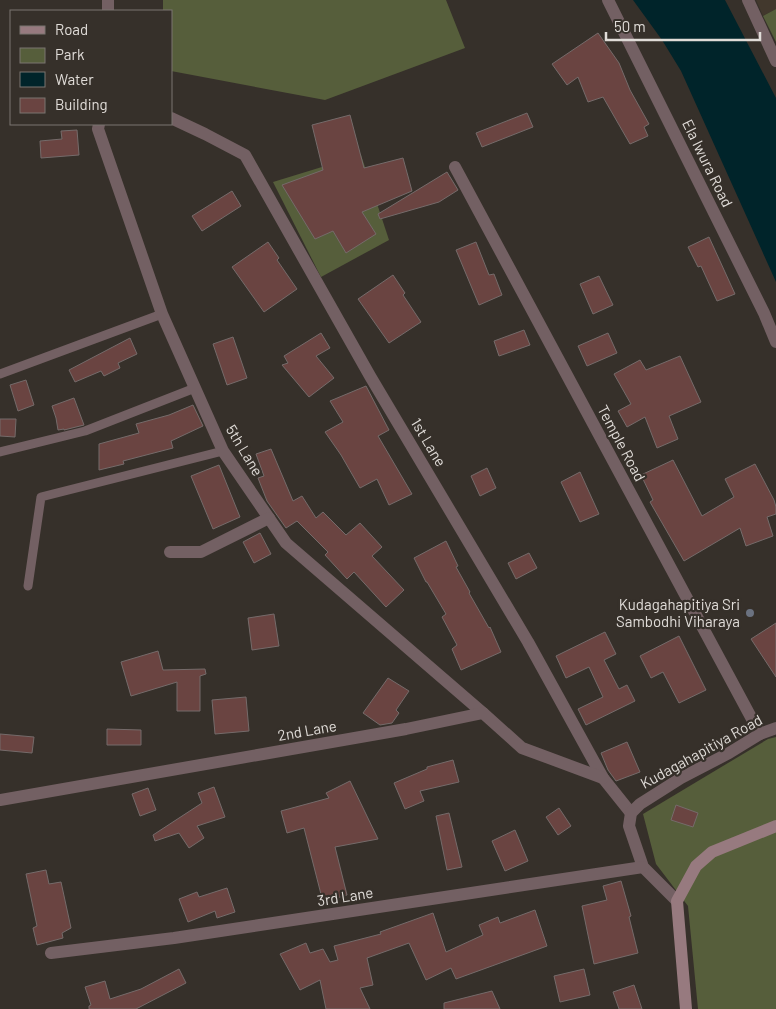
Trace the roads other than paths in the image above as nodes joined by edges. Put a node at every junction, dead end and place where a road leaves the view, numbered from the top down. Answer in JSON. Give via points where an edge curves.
{"nodes":[{"id":1,"x":608,"y":0,"type":"edge"},
{"id":2,"x":748,"y":0,"type":"edge"},
{"id":3,"x":776,"y":61,"type":"edge"},
{"id":4,"x":172,"y":118,"type":"edge"},
{"id":5,"x":99,"y":125,"type":"edge"},
{"id":6,"x":455,"y":167,"type":"dead end"},
{"id":7,"x":162,"y":314,"type":"junction"},
{"id":8,"x":776,"y":342,"type":"edge"},
{"id":9,"x":0,"y":374,"type":"edge"},
{"id":10,"x":195,"y":388,"type":"junction"},
{"id":11,"x":222,"y":451,"type":"junction"},
{"id":12,"x":0,"y":452,"type":"edge"},
{"id":13,"x":269,"y":518,"type":"junction"},
{"id":14,"x":170,"y":552,"type":"dead end"},
{"id":15,"x":28,"y":586,"type":"dead end"},
{"id":16,"x":483,"y":713,"type":"junction"},
{"id":17,"x":776,"y":728,"type":"edge"},
{"id":18,"x":760,"y":734,"type":"junction"},
{"id":19,"x":603,"y":778,"type":"junction"},
{"id":20,"x":0,"y":800,"type":"edge"},
{"id":21,"x":631,"y":814,"type":"junction"},
{"id":22,"x":776,"y":826,"type":"edge"},
{"id":23,"x":643,"y":867,"type":"junction"},
{"id":24,"x":677,"y":901,"type":"junction"},
{"id":25,"x":51,"y":953,"type":"dead end"},
{"id":26,"x":686,"y":1009,"type":"edge"}],
"edges":[{"from":1,"to":8,"type":"street","name":"Ela Iwura Road"},
{"from":2,"to":3,"type":"street"},
{"from":4,"to":19,"type":"street","name":"1st Lane","via":[[245,156],[528,642]]},
{"from":5,"to":7,"type":"street","name":"5th Lane"},
{"from":6,"to":18,"type":"street","name":"Temple Road"},
{"from":7,"to":9,"type":"lane"},
{"from":7,"to":10,"type":"street","name":"5th Lane"},
{"from":10,"to":11,"type":"street","name":"5th Lane"},
{"from":10,"to":12,"type":"lane","via":[[85,431]]},
{"from":11,"to":13,"type":"street","name":"5th Lane"},
{"from":11,"to":15,"type":"lane","via":[[41,497]]},
{"from":13,"to":14,"type":"street","via":[[201,552]]},
{"from":13,"to":16,"type":"street","name":"5th Lane","via":[[286,543]]},
{"from":16,"to":19,"type":"street","via":[[522,748]]},
{"from":16,"to":20,"type":"street","name":"2nd Lane"},
{"from":17,"to":18,"type":"street","name":"Kudagahapitiya Road"},
{"from":18,"to":21,"type":"street","name":"Kudagahapitiya Road","via":[[681,778],[640,804]]},
{"from":19,"to":21,"type":"street","name":"1st Lane"},
{"from":21,"to":23,"type":"street","via":[[629,826]]},
{"from":22,"to":24,"type":"street","via":[[712,852],[696,866]]},
{"from":23,"to":24,"type":"street"},
{"from":23,"to":25,"type":"street","name":"3rd Lane","via":[[174,938]]},
{"from":24,"to":26,"type":"street"}]}
